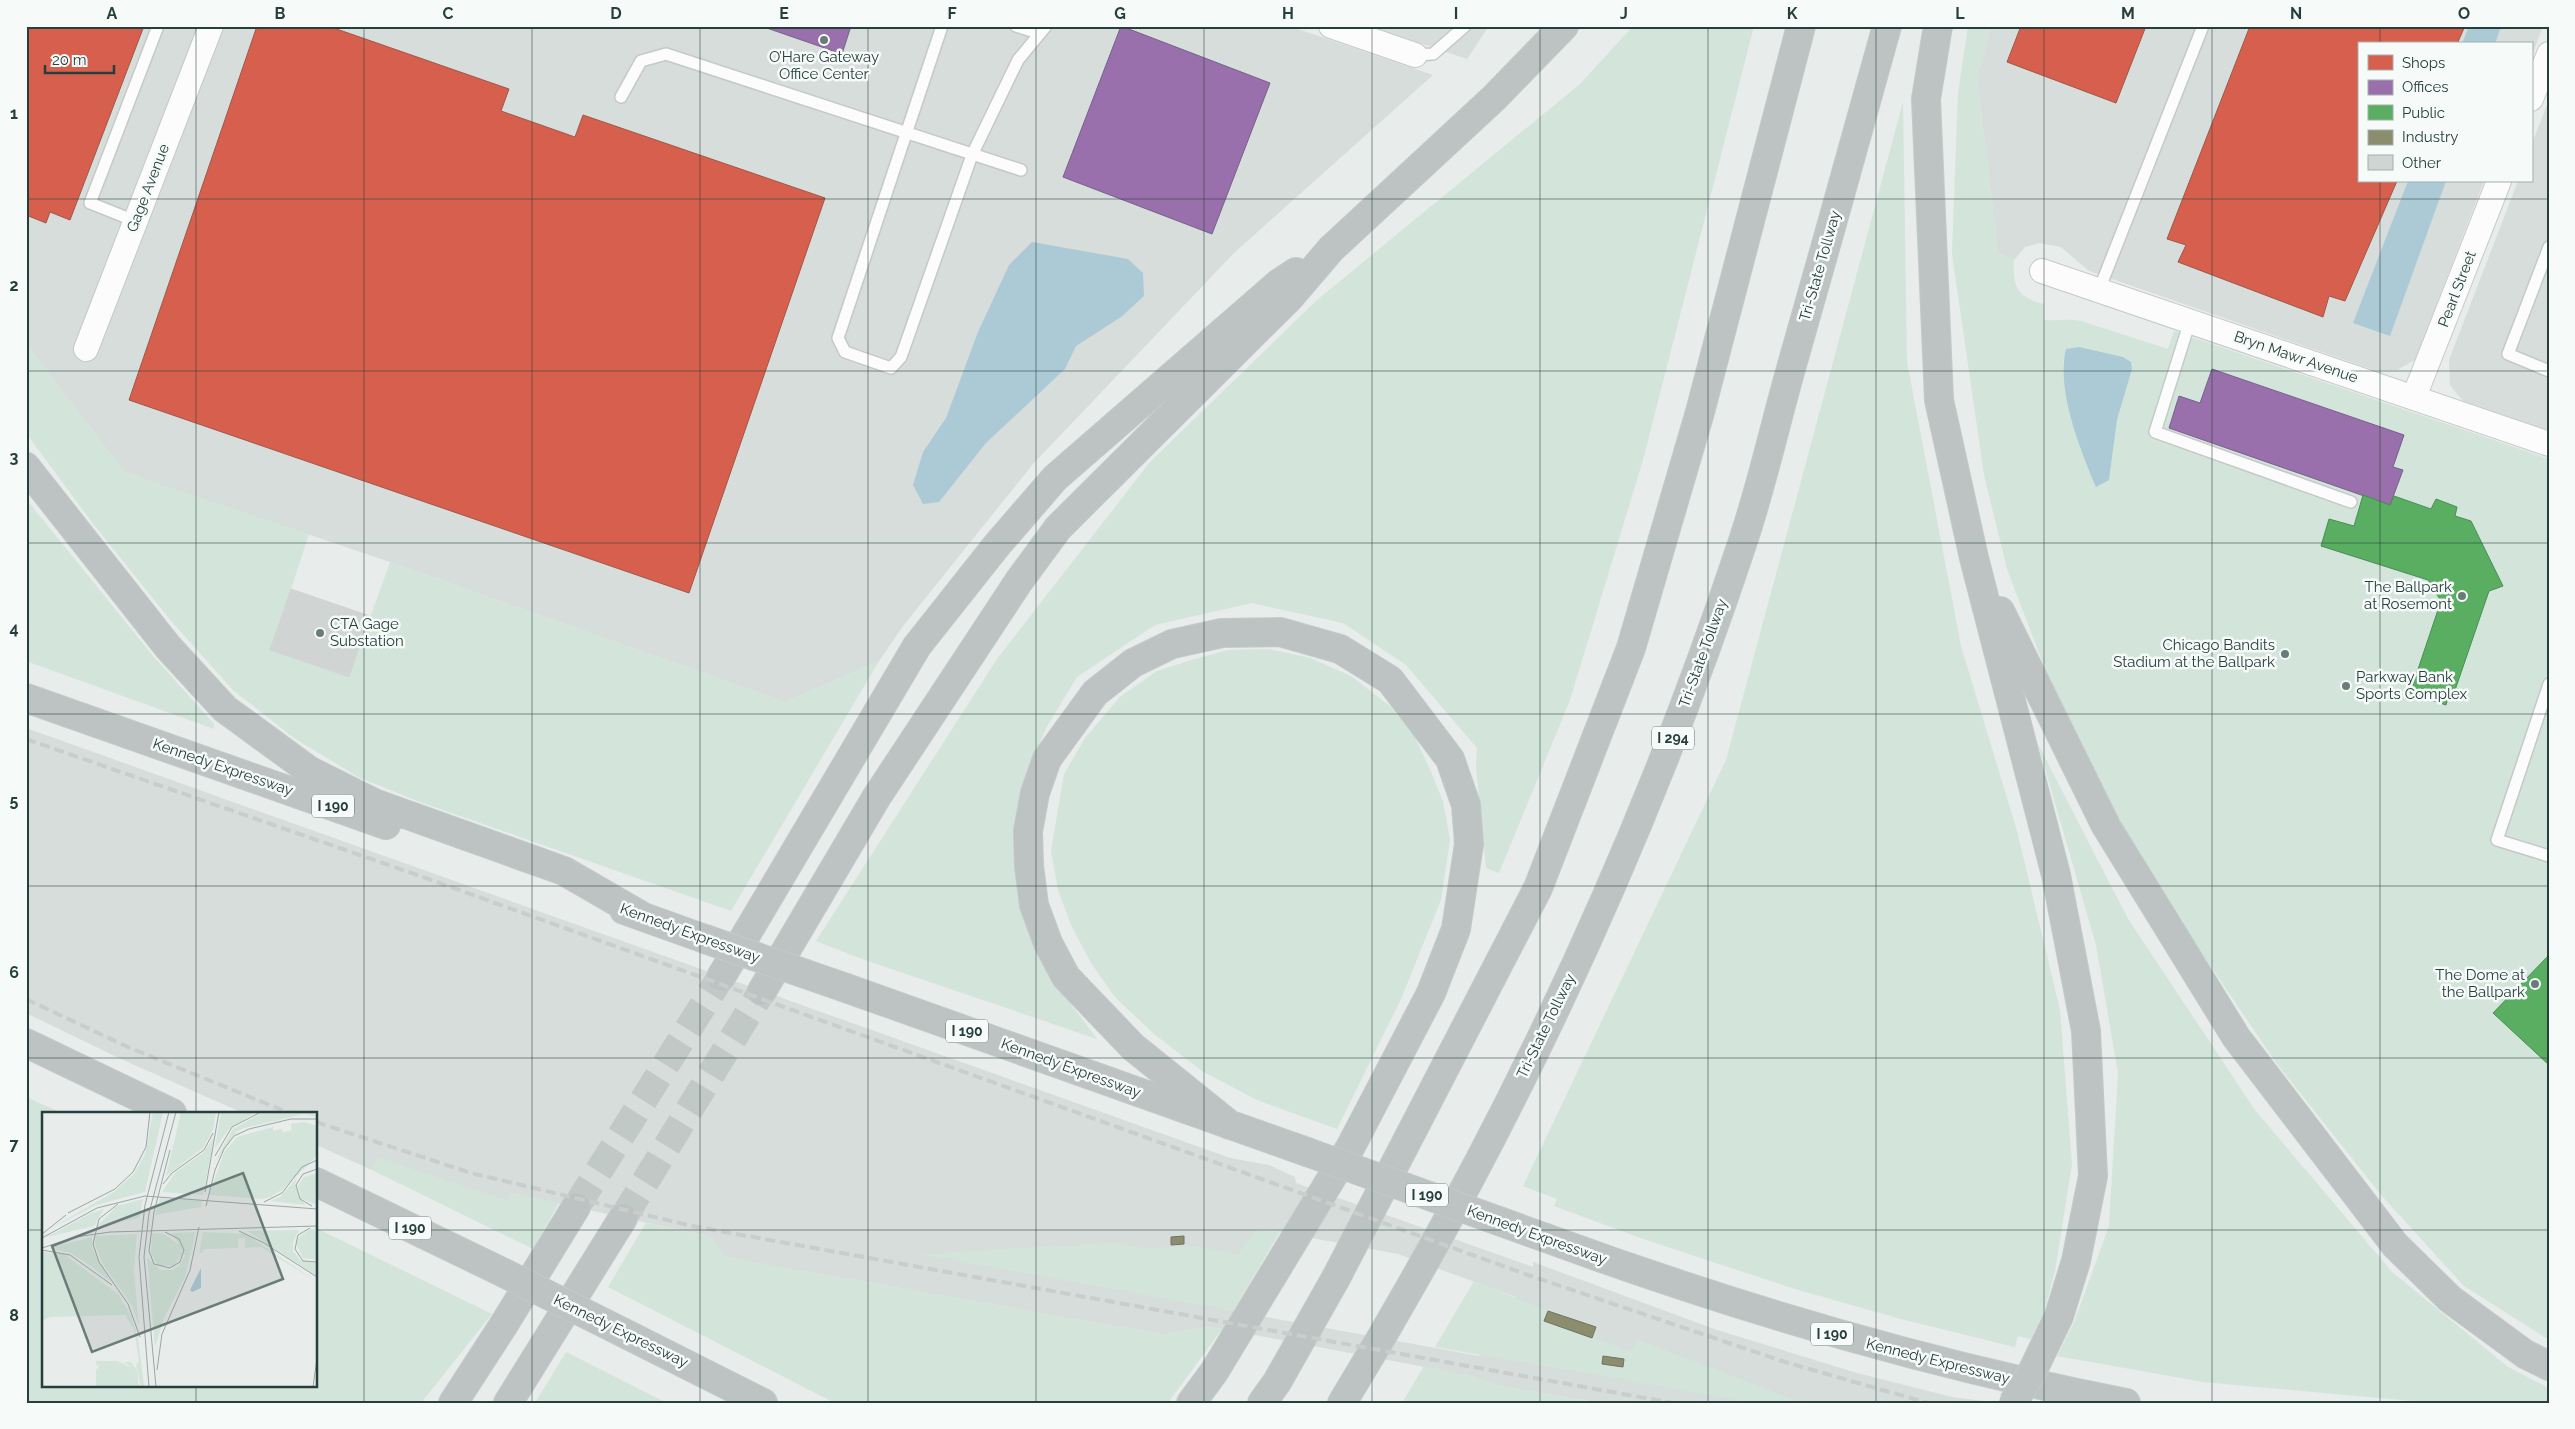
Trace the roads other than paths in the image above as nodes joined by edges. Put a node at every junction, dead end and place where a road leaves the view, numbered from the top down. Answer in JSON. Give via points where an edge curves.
{"nodes":[{"id":1,"x":158,"y":26,"type":"edge"},
{"id":2,"x":211,"y":26,"type":"edge"},
{"id":3,"x":942,"y":26,"type":"edge"},
{"id":4,"x":1016,"y":26,"type":"edge"},
{"id":5,"x":1331,"y":26,"type":"edge"},
{"id":6,"x":1465,"y":26,"type":"edge"},
{"id":7,"x":1564,"y":26,"type":"edge"},
{"id":8,"x":1801,"y":26,"type":"edge"},
{"id":9,"x":1888,"y":26,"type":"edge"},
{"id":10,"x":1938,"y":26,"type":"edge"},
{"id":11,"x":2202,"y":26,"type":"edge"},
{"id":12,"x":1040,"y":29,"type":"edge"},
{"id":13,"x":2549,"y":54,"type":"edge"},
{"id":14,"x":1415,"y":55,"type":"joint"},
{"id":15,"x":2532,"y":96,"type":"edge"},
{"id":16,"x":621,"y":97,"type":"dead end"},
{"id":17,"x":905,"y":133,"type":"junction"},
{"id":18,"x":972,"y":155,"type":"junction"},
{"id":19,"x":1020,"y":170,"type":"dead end"},
{"id":20,"x":2499,"y":182,"type":"edge"},
{"id":21,"x":135,"y":221,"type":"junction"},
{"id":22,"x":2549,"y":247,"type":"edge"},
{"id":23,"x":1331,"y":249,"type":"junction"},
{"id":24,"x":2042,"y":271,"type":"dead end"},
{"id":25,"x":2099,"y":290,"type":"junction"},
{"id":26,"x":2190,"y":321,"type":"junction"},
{"id":27,"x":86,"y":349,"type":"dead end"},
{"id":28,"x":2549,"y":371,"type":"edge"},
{"id":29,"x":2414,"y":397,"type":"junction"},
{"id":30,"x":2548,"y":441,"type":"edge"},
{"id":31,"x":26,"y":467,"type":"edge"},
{"id":32,"x":2351,"y":502,"type":"dead end"},
{"id":33,"x":1974,"y":558,"type":"junction"},
{"id":34,"x":2549,"y":684,"type":"edge"},
{"id":35,"x":26,"y":698,"type":"edge"},
{"id":36,"x":2549,"y":856,"type":"edge"},
{"id":37,"x":640,"y":915,"type":"junction"},
{"id":38,"x":721,"y":977,"type":"tunnel mouth"},
{"id":39,"x":762,"y":992,"type":"tunnel mouth"},
{"id":40,"x":26,"y":1043,"type":"edge"},
{"id":41,"x":170,"y":1112,"type":"edge"},
{"id":42,"x":1230,"y":1126,"type":"junction"},
{"id":43,"x":318,"y":1183,"type":"edge"},
{"id":44,"x":576,"y":1207,"type":"tunnel mouth"},
{"id":45,"x":623,"y":1218,"type":"tunnel mouth"},
{"id":46,"x":2549,"y":1366,"type":"edge"},
{"id":47,"x":453,"y":1403,"type":"edge"},
{"id":48,"x":508,"y":1403,"type":"edge"},
{"id":49,"x":763,"y":1403,"type":"edge"},
{"id":50,"x":1191,"y":1403,"type":"edge"},
{"id":51,"x":1262,"y":1403,"type":"edge"},
{"id":52,"x":1342,"y":1403,"type":"edge"},
{"id":53,"x":2013,"y":1403,"type":"edge"},
{"id":54,"x":2126,"y":1403,"type":"edge"}],
"edges":[{"from":1,"to":21,"type":"lane","via":[[90,202]]},
{"from":2,"to":21,"type":"street","name":"Gage Avenue"},
{"from":3,"to":17,"type":"lane"},
{"from":4,"to":12,"type":"lane"},
{"from":5,"to":14,"type":"street"},
{"from":6,"to":14,"type":"lane","via":[[1433,54]]},
{"from":7,"to":23,"type":"highway","via":[[1494,98]]},
{"from":8,"to":51,"type":"highway","via":[[1700,412],[1631,648],[1542,879],[1337,1276]]},
{"from":9,"to":52,"type":"highway","name":"Tri-State Tollway","number":"I 294","via":[[1743,542],[1674,733],[1603,908],[1493,1137],[1404,1302]]},
{"from":10,"to":33,"type":"highway","via":[[1926,98],[1940,400]]},
{"from":11,"to":25,"type":"lane"},
{"from":12,"to":18,"type":"lane","via":[[1018,60]]},
{"from":13,"to":15,"type":"street"},
{"from":16,"to":17,"type":"lane","via":[[641,61],[666,54]]},
{"from":17,"to":18,"type":"lane"},
{"from":17,"to":18,"type":"lane","via":[[838,338],[845,352],[891,368],[902,357]]},
{"from":18,"to":19,"type":"lane"},
{"from":20,"to":29,"type":"street","name":"Pearl Street"},
{"from":21,"to":27,"type":"street","name":"Gage Avenue"},
{"from":22,"to":28,"type":"lane","via":[[2508,354]]},
{"from":23,"to":38,"type":"highway","via":[[1278,284],[1156,388],[1055,478],[997,545],[917,646]]},
{"from":23,"to":39,"type":"highway","via":[[1290,297],[1058,528],[1019,581],[876,798]]},
{"from":24,"to":25,"type":"street","name":"Bryn Mawr Avenue"},
{"from":25,"to":26,"type":"street","name":"Bryn Mawr Avenue"},
{"from":26,"to":29,"type":"street","name":"Bryn Mawr Avenue"},
{"from":26,"to":32,"type":"lane","via":[[2154,432]]},
{"from":29,"to":30,"type":"street","name":"Bryn Mawr Avenue"},
{"from":31,"to":37,"type":"highway","via":[[168,647],[225,709],[310,771],[374,803],[564,870]]},
{"from":33,"to":46,"type":"highway","via":[[2106,826],[2236,1037],[2395,1245],[2450,1299],[2525,1354]]},
{"from":33,"to":53,"type":"highway","bridge":true,"via":[[2056,875],[2086,1031],[2092,1176],[2076,1261],[2059,1316]]},
{"from":34,"to":36,"type":"lane","via":[[2497,840]]},
{"from":35,"to":37,"type":"highway","name":"Kennedy Expressway","number":"I 190"},
{"from":37,"to":42,"type":"highway","name":"Kennedy Expressway","number":"I 190","bridge":true},
{"from":40,"to":41,"type":"highway"},
{"from":42,"to":50,"type":"highway","via":[[1133,1046],[1066,977],[1048,943],[1034,905],[1028,831],[1047,759],[1095,693],[1133,662],[1172,644],[1222,633],[1280,632],[1340,649],[1390,680],[1450,759],[1466,804],[1469,844],[1456,929],[1431,993],[1352,1146],[1214,1372]]},
{"from":42,"to":54,"type":"highway","name":"Kennedy Expressway","number":"I 190","bridge":true,"via":[[1640,1272],[1822,1331],[1984,1373]]},
{"from":43,"to":49,"type":"highway","name":"Kennedy Expressway","number":"I 190","bridge":true},
{"from":44,"to":47,"type":"highway"},
{"from":45,"to":48,"type":"highway"}]}
